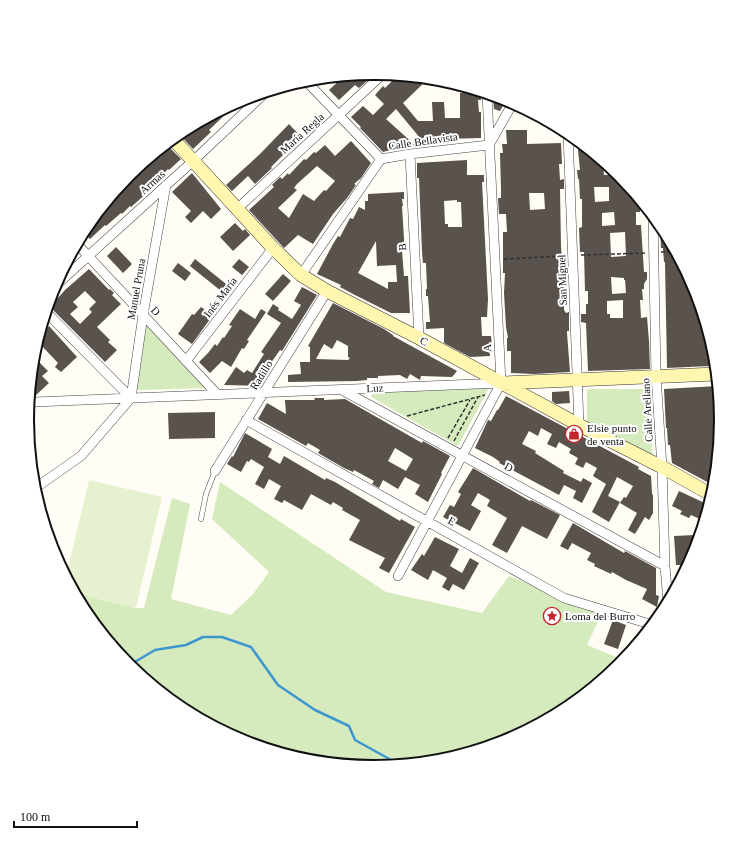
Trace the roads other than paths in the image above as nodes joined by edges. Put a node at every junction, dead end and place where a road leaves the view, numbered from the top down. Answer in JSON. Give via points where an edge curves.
{"nodes":[{"id":1,"x":376,"y":80,"type":"edge"},
{"id":2,"x":311,"y":86,"type":"edge"},
{"id":3,"x":486,"y":100,"type":"edge"},
{"id":4,"x":255,"y":102,"type":"edge"},
{"id":5,"x":510,"y":109,"type":"edge"},
{"id":6,"x":338,"y":116,"type":"junction"},
{"id":7,"x":568,"y":142,"type":"edge"},
{"id":8,"x":177,"y":144,"type":"edge"},
{"id":9,"x":489,"y":145,"type":"junction"},
{"id":10,"x":410,"y":154,"type":"junction"},
{"id":11,"x":381,"y":159,"type":"junction"},
{"id":12,"x":193,"y":161,"type":"junction"},
{"id":13,"x":166,"y":185,"type":"junction"},
{"id":14,"x":237,"y":209,"type":"junction"},
{"id":15,"x":653,"y":226,"type":"edge"},
{"id":16,"x":81,"y":248,"type":"edge"},
{"id":17,"x":273,"y":248,"type":"junction"},
{"id":18,"x":88,"y":256,"type":"junction"},
{"id":19,"x":301,"y":275,"type":"junction"},
{"id":20,"x":66,"y":277,"type":"edge"},
{"id":21,"x":327,"y":291,"type":"junction"},
{"id":22,"x":143,"y":315,"type":"junction"},
{"id":23,"x":50,"y":317,"type":"edge"},
{"id":24,"x":419,"y":338,"type":"junction"},
{"id":25,"x":186,"y":361,"type":"junction"},
{"id":26,"x":711,"y":374,"type":"edge"},
{"id":27,"x":656,"y":376,"type":"junction"},
{"id":28,"x":578,"y":381,"type":"junction"},
{"id":29,"x":498,"y":387,"type":"junction"},
{"id":30,"x":341,"y":390,"type":"junction"},
{"id":31,"x":264,"y":393,"type":"junction"},
{"id":32,"x":217,"y":394,"type":"junction"},
{"id":33,"x":131,"y":398,"type":"junction"},
{"id":34,"x":35,"y":400,"type":"edge"},
{"id":35,"x":246,"y":420,"type":"junction"},
{"id":36,"x":579,"y":425,"type":"junction"},
{"id":37,"x":463,"y":455,"type":"junction"},
{"id":38,"x":662,"y":467,"type":"junction"},
{"id":39,"x":215,"y":471,"type":"joint"},
{"id":40,"x":41,"y":484,"type":"edge"},
{"id":41,"x":706,"y":492,"type":"edge"},
{"id":42,"x":201,"y":519,"type":"dead end"},
{"id":43,"x":428,"y":521,"type":"junction"},
{"id":44,"x":665,"y":566,"type":"junction"},
{"id":45,"x":398,"y":576,"type":"dead end"},
{"id":46,"x":667,"y":592,"type":"edge"},
{"id":47,"x":647,"y":623,"type":"edge"}],
"edges":[{"from":1,"to":6,"type":"street","name":"María Regla"},
{"from":2,"to":6,"type":"street"},
{"from":3,"to":9,"type":"street","name":"A"},
{"from":4,"to":12,"type":"street","name":"Armas"},
{"from":5,"to":9,"type":"street"},
{"from":6,"to":11,"type":"street"},
{"from":6,"to":14,"type":"street","name":"María Regla"},
{"from":7,"to":28,"type":"street","name":"San Miguel"},
{"from":8,"to":12,"type":"street","name":"C"},
{"from":9,"to":10,"type":"street","name":"Calle Bellavista"},
{"from":9,"to":29,"type":"street","name":"A"},
{"from":10,"to":11,"type":"street","name":"Calle Bellavista"},
{"from":10,"to":24,"type":"street","name":"B"},
{"from":11,"to":19,"type":"street","name":"Calle Bellavista"},
{"from":12,"to":13,"type":"street","name":"Armas"},
{"from":12,"to":14,"type":"street","name":"C"},
{"from":13,"to":18,"type":"street","name":"Armas"},
{"from":13,"to":22,"type":"street","name":"Manuel Pruna"},
{"from":14,"to":17,"type":"street","name":"C"},
{"from":15,"to":27,"type":"street","name":"Calle Arellano"},
{"from":16,"to":18,"type":"street","name":"D"},
{"from":17,"to":19,"type":"street","name":"C"},
{"from":17,"to":25,"type":"street","name":"Inés María"},
{"from":18,"to":20,"type":"street","name":"Armas"},
{"from":18,"to":22,"type":"street","name":"D"},
{"from":19,"to":21,"type":"street","name":"C"},
{"from":21,"to":24,"type":"street","name":"C"},
{"from":21,"to":31,"type":"street","name":"Radillo"},
{"from":22,"to":25,"type":"street","name":"D"},
{"from":22,"to":33,"type":"street","name":"Manuel Pruna"},
{"from":23,"to":33,"type":"street"},
{"from":24,"to":29,"type":"street","name":"C"},
{"from":25,"to":32,"type":"street","name":"D"},
{"from":26,"to":27,"type":"street","name":"Luz"},
{"from":27,"to":28,"type":"street","name":"Luz"},
{"from":27,"to":38,"type":"street","name":"Calle Arellano"},
{"from":28,"to":29,"type":"street","name":"Luz"},
{"from":28,"to":36,"type":"street","name":"San Miguel"},
{"from":29,"to":30,"type":"street","name":"Luz"},
{"from":29,"to":36,"type":"street","name":"C"},
{"from":29,"to":37,"type":"street"},
{"from":30,"to":31,"type":"street","name":"Luz"},
{"from":30,"to":37,"type":"street","name":"D"},
{"from":31,"to":32,"type":"street","name":"Luz"},
{"from":31,"to":35,"type":"street","name":"Radillo"},
{"from":32,"to":33,"type":"street","name":"Luz"},
{"from":33,"to":34,"type":"street","name":"Luz"},
{"from":33,"to":40,"type":"street","via":[[82,456]]},
{"from":35,"to":39,"type":"street","name":"Radillo"},
{"from":35,"to":43,"type":"street","name":"E"},
{"from":36,"to":38,"type":"street","name":"C"},
{"from":37,"to":43,"type":"street"},
{"from":37,"to":44,"type":"street","name":"D"},
{"from":38,"to":41,"type":"street","name":"C"},
{"from":38,"to":44,"type":"street","name":"Calle Arellano"},
{"from":39,"to":42,"type":"lane","via":[[206,494]]},
{"from":43,"to":45,"type":"street"},
{"from":43,"to":47,"type":"street","name":"E","via":[[564,598]]},
{"from":44,"to":46,"type":"street","name":"Calle Arellano"}]}
